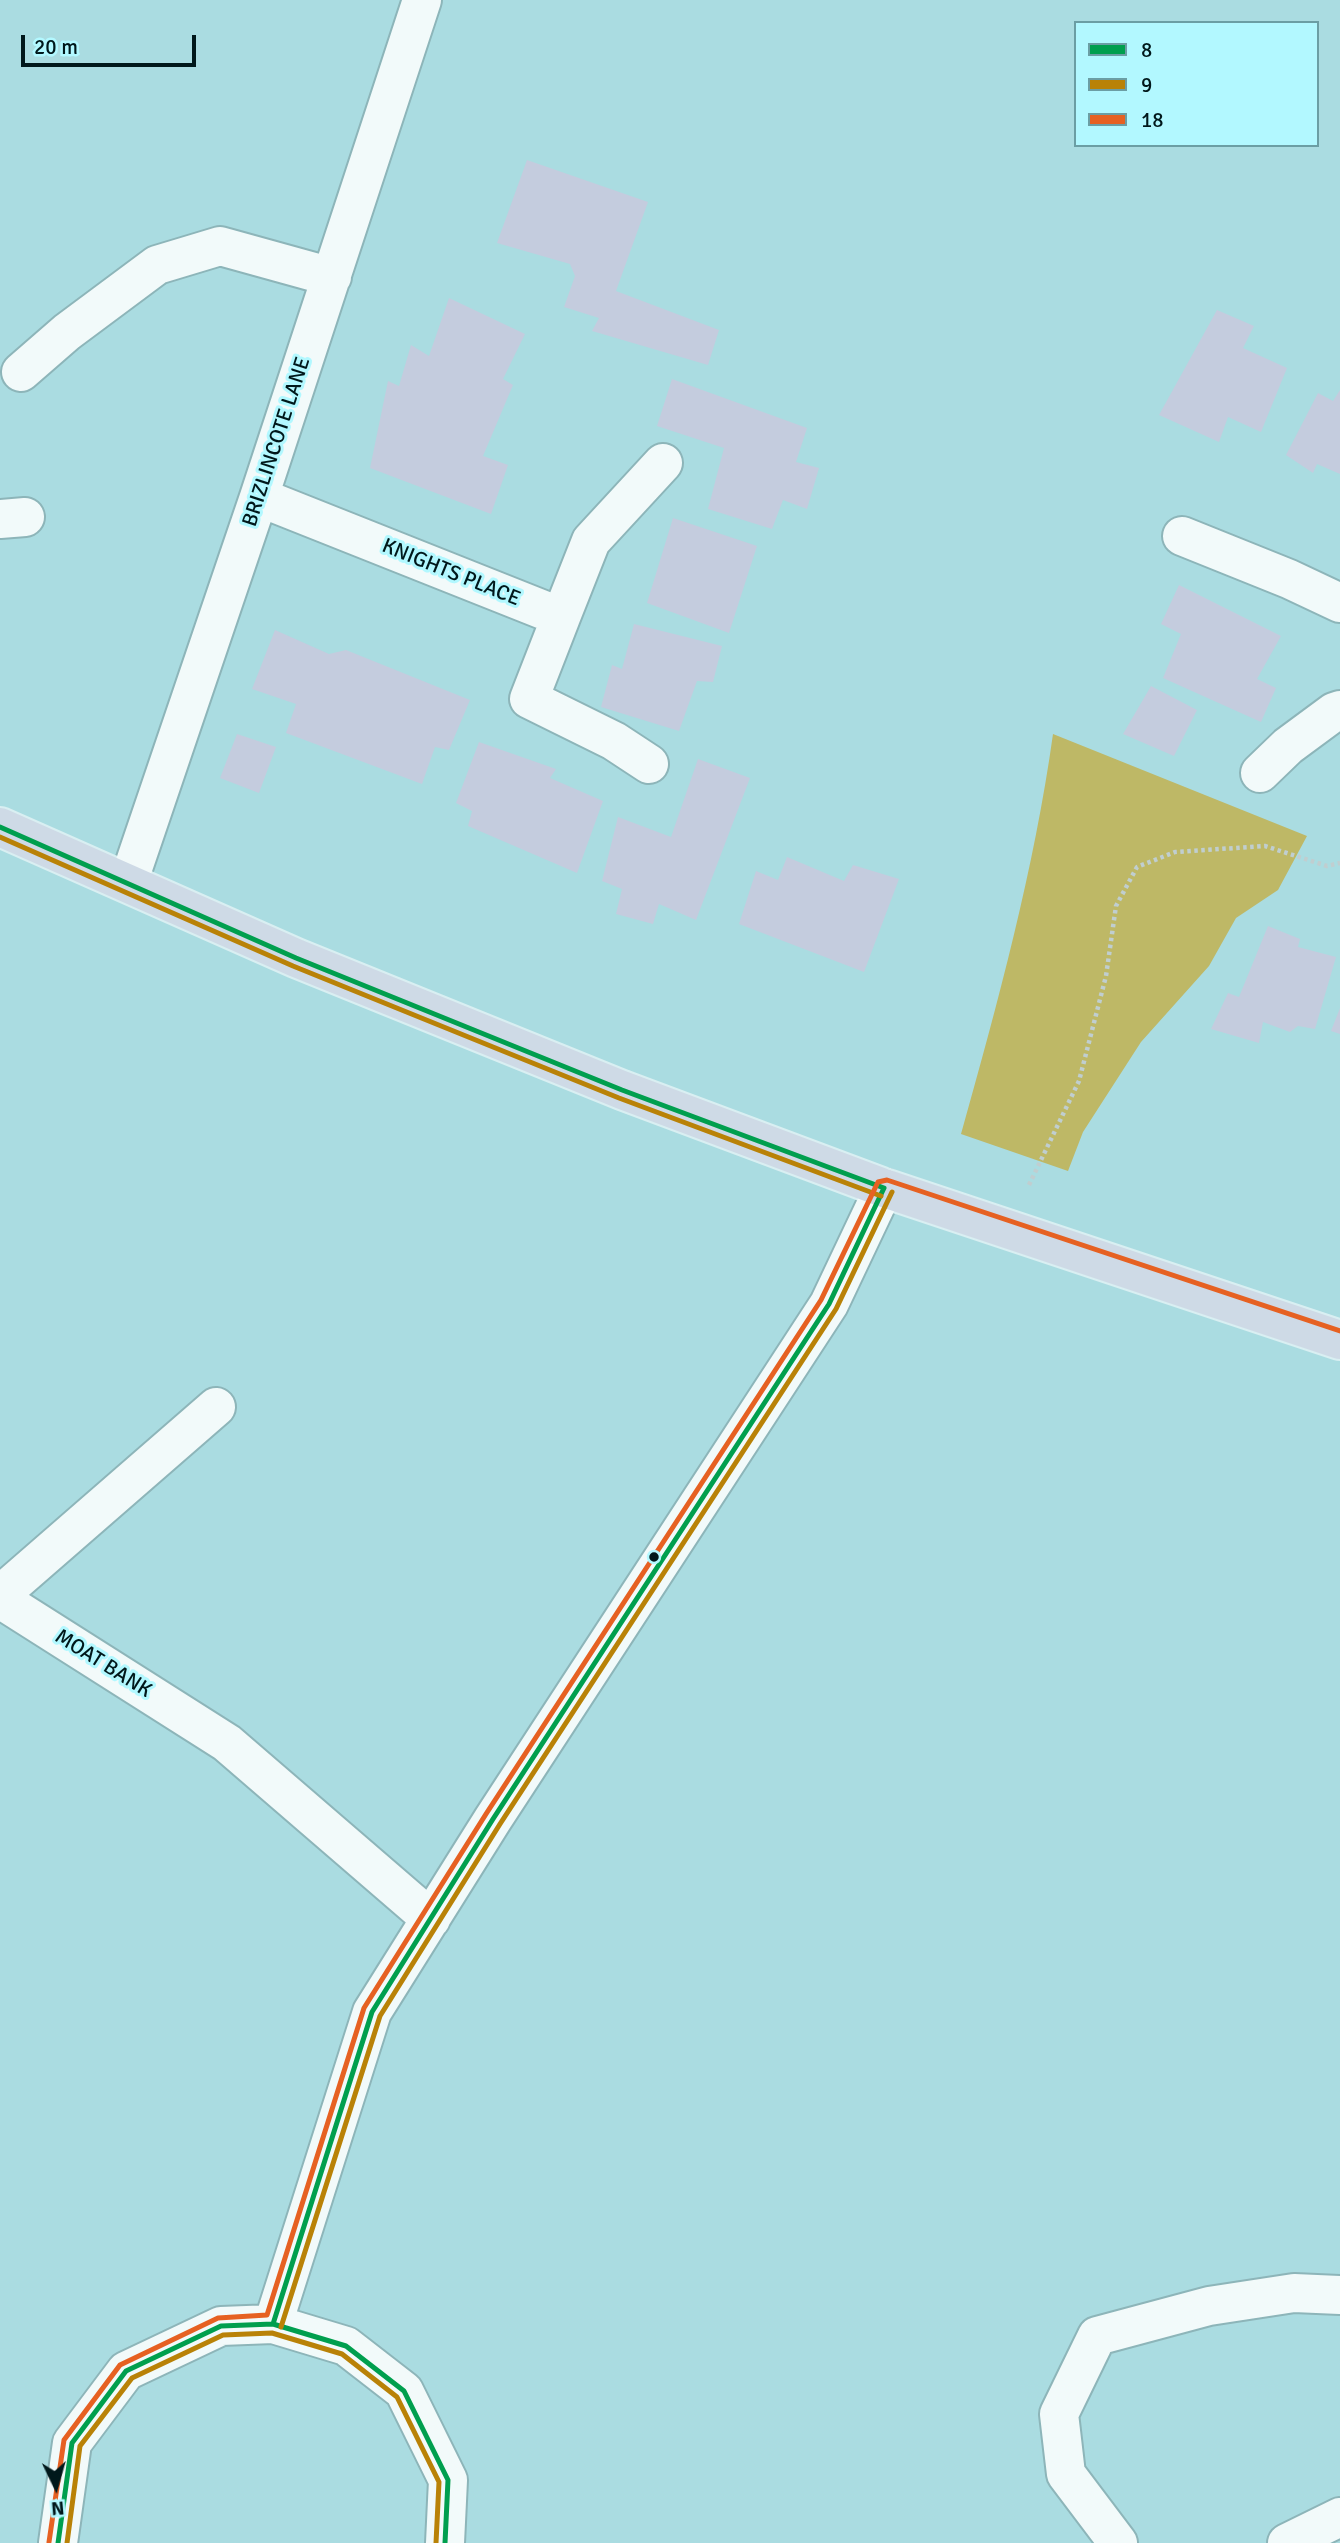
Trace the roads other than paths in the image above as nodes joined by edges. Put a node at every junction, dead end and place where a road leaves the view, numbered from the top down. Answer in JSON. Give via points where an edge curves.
{"nodes":[{"id":1,"x":422,"y":0,"type":"edge"},
{"id":2,"x":332,"y":277,"type":"junction"},
{"id":3,"x":21,"y":372,"type":"dead end"},
{"id":4,"x":663,"y":463,"type":"dead end"},
{"id":5,"x":259,"y":497,"type":"junction"},
{"id":6,"x":1182,"y":536,"type":"dead end"},
{"id":7,"x":1340,"y":603,"type":"edge"},
{"id":8,"x":561,"y":617,"type":"junction"},
{"id":9,"x":1340,"y":710,"type":"edge"},
{"id":10,"x":649,"y":764,"type":"dead end"},
{"id":11,"x":1260,"y":773,"type":"dead end"},
{"id":12,"x":0,"y":827,"type":"edge"},
{"id":13,"x":128,"y":883,"type":"junction"},
{"id":14,"x":884,"y":1188,"type":"junction"},
{"id":15,"x":1340,"y":1340,"type":"edge"},
{"id":16,"x":216,"y":1407,"type":"dead end"},
{"id":17,"x":0,"y":1597,"type":"edge"},
{"id":18,"x":430,"y":1919,"type":"junction"},
{"id":19,"x":1340,"y":2295,"type":"edge"},
{"id":20,"x":273,"y":2324,"type":"junction"},
{"id":21,"x":1340,"y":2517,"type":"edge"},
{"id":22,"x":58,"y":2543,"type":"edge"},
{"id":23,"x":445,"y":2543,"type":"edge"},
{"id":24,"x":1118,"y":2543,"type":"edge"},
{"id":25,"x":1287,"y":2543,"type":"edge"}],
"edges":[{"from":1,"to":2,"type":"street","name":"BRIZLINCOTE LANE"},
{"from":2,"to":3,"type":"street","via":[[220,246],[157,265]]},
{"from":2,"to":5,"type":"street","name":"BRIZLINCOTE LANE"},
{"from":4,"to":8,"type":"street","via":[[591,541]]},
{"from":5,"to":8,"type":"street","name":"KNIGHTS PLACE"},
{"from":5,"to":13,"type":"street","name":"BRIZLINCOTE LANE"},
{"from":6,"to":7,"type":"street"},
{"from":8,"to":10,"type":"street","via":[[529,699],[614,741]]},
{"from":9,"to":11,"type":"street","via":[[1288,746]]},
{"from":12,"to":13,"type":"highway"},
{"from":13,"to":14,"type":"highway","via":[[296,958],[622,1090]]},
{"from":14,"to":15,"type":"highway"},
{"from":14,"to":18,"type":"street","via":[[829,1304]]},
{"from":16,"to":17,"type":"street","name":"MOAT BANK"},
{"from":17,"to":18,"type":"street","name":"MOAT BANK","via":[[227,1742]]},
{"from":18,"to":20,"type":"street","via":[[372,2012]]},
{"from":19,"to":24,"type":"street","via":[[1294,2293],[1209,2306],[1097,2336],[1059,2414],[1066,2474]]},
{"from":20,"to":22,"type":"street","via":[[222,2326],[126,2371],[72,2443]]},
{"from":20,"to":23,"type":"street","via":[[346,2346],[404,2391],[448,2480]]},
{"from":21,"to":25,"type":"street"}]}
